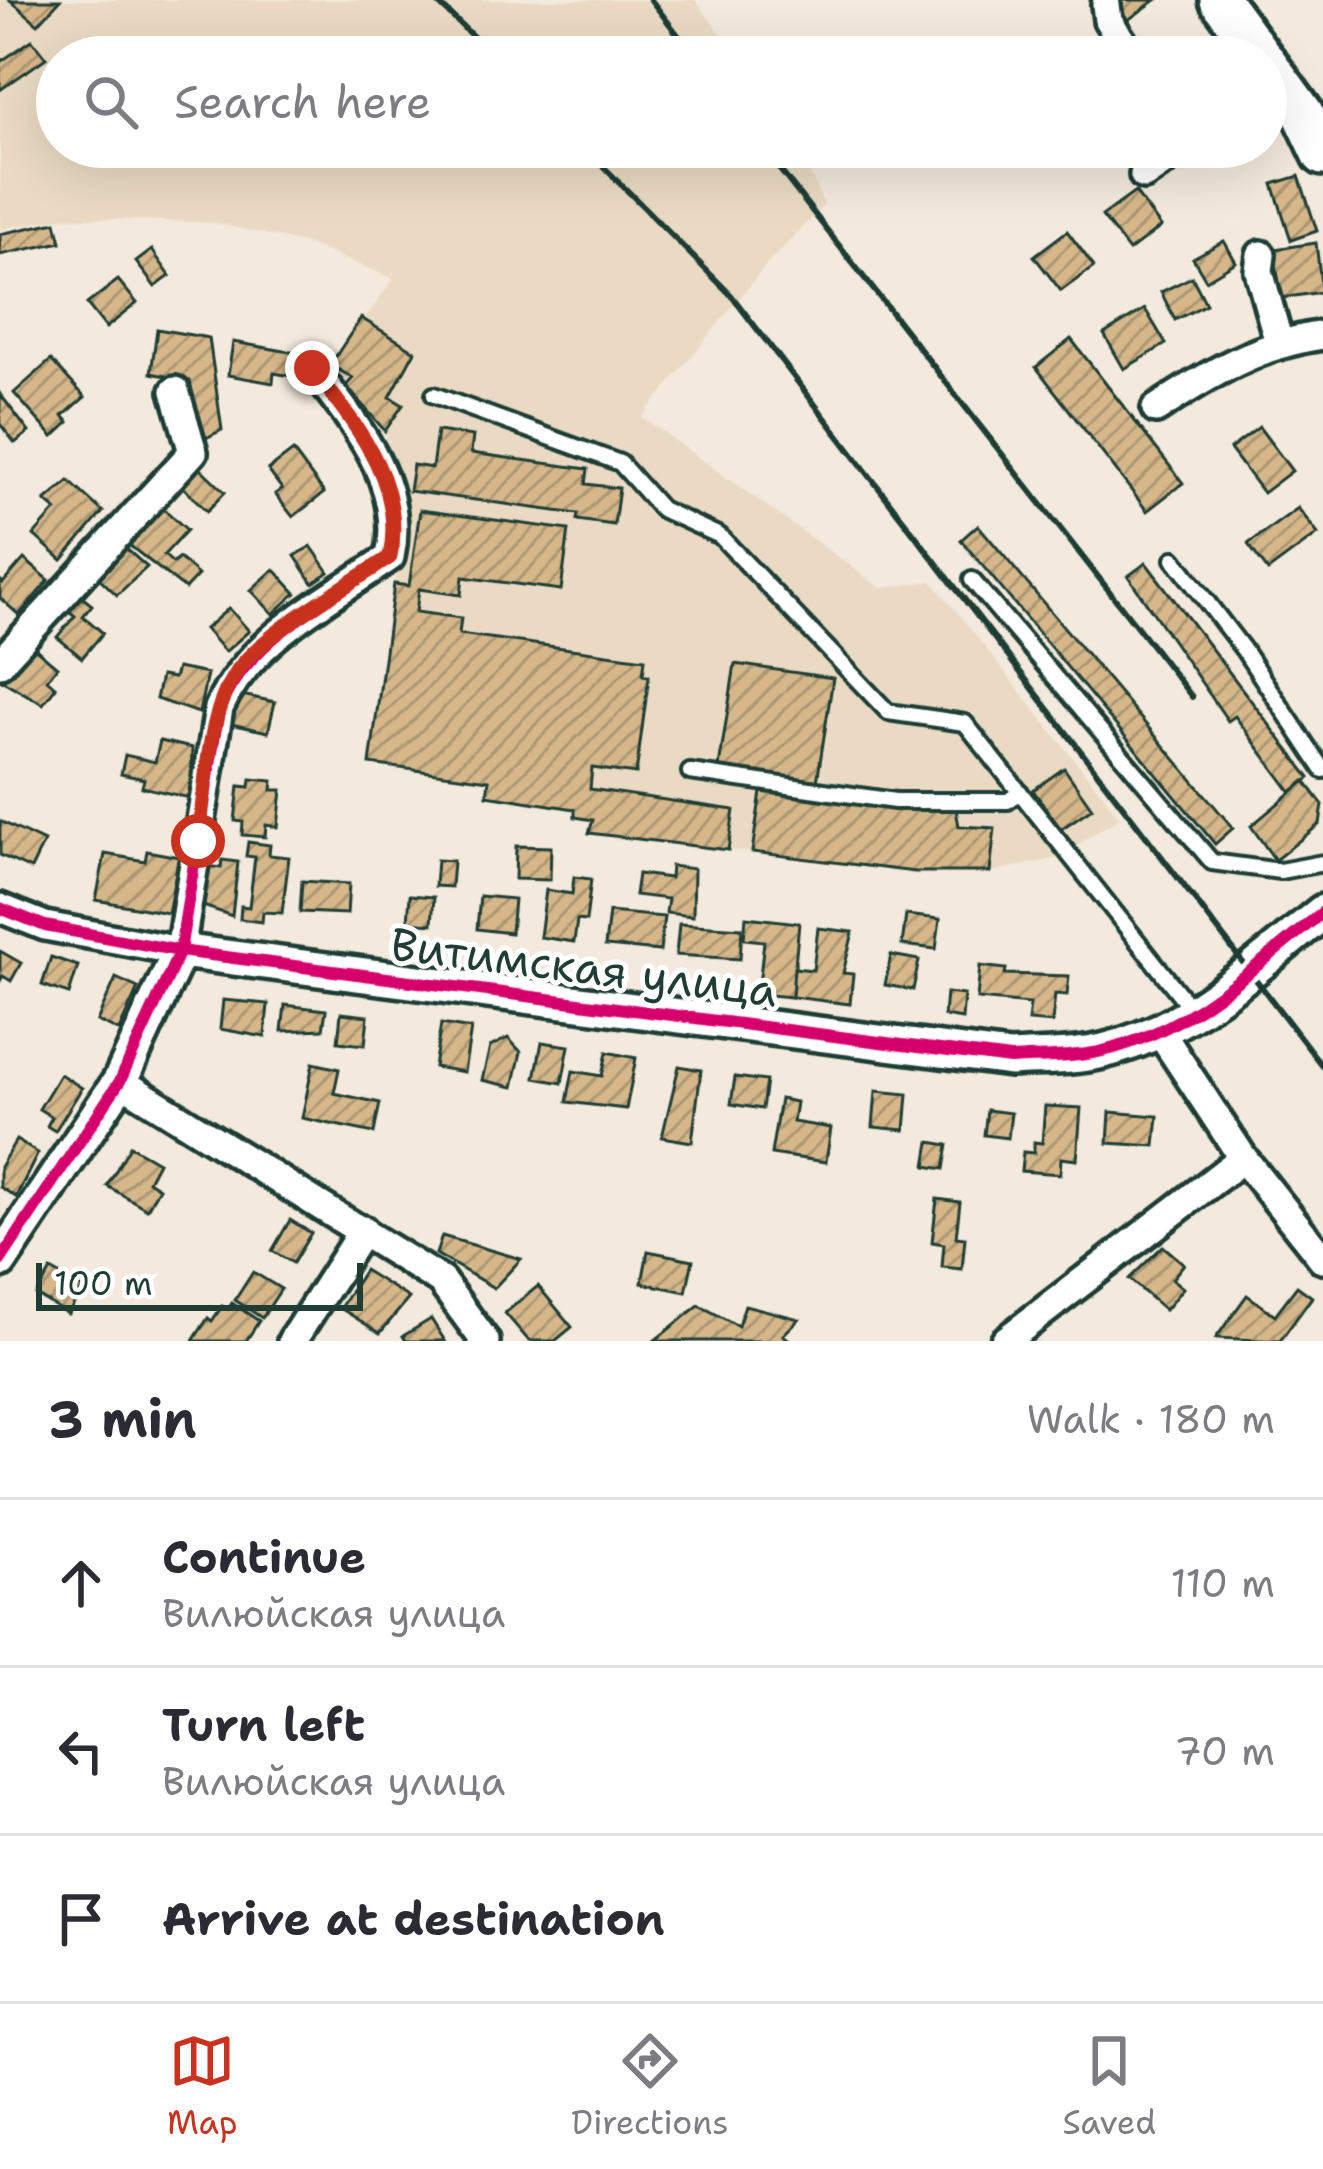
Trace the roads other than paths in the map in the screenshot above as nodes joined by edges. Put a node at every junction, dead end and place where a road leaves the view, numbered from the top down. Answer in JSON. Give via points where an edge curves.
{"nodes":[{"id":1,"x":1220,"y":0,"type":"edge"},
{"id":2,"x":1106,"y":5,"type":"dead end"},
{"id":3,"x":1118,"y":36,"type":"edge"},
{"id":4,"x":1244,"y":36,"type":"edge"},
{"id":5,"x":1287,"y":101,"type":"edge"},
{"id":6,"x":1323,"y":154,"type":"edge"},
{"id":7,"x":1154,"y":168,"type":"edge"},
{"id":8,"x":1144,"y":175,"type":"dead end"},
{"id":9,"x":1261,"y":255,"type":"dead end"},
{"id":10,"x":1323,"y":335,"type":"edge"},
{"id":11,"x":1279,"y":344,"type":"junction"},
{"id":12,"x":312,"y":368,"type":"dead end"},
{"id":13,"x":176,"y":391,"type":"dead end"},
{"id":14,"x":434,"y":395,"type":"dead end"},
{"id":15,"x":1156,"y":409,"type":"dead end"},
{"id":16,"x":1174,"y":559,"type":"dead end"},
{"id":17,"x":972,"y":580,"type":"dead end"},
{"id":18,"x":0,"y":663,"type":"edge"},
{"id":19,"x":1323,"y":770,"type":"edge"},
{"id":20,"x":690,"y":772,"type":"dead end"},
{"id":21,"x":1020,"y":792,"type":"junction"},
{"id":22,"x":1323,"y":862,"type":"edge"},
{"id":23,"x":0,"y":908,"type":"edge"},
{"id":24,"x":1323,"y":912,"type":"edge"},
{"id":25,"x":180,"y":951,"type":"junction"},
{"id":26,"x":1195,"y":1014,"type":"junction"},
{"id":27,"x":1160,"y":1032,"type":"junction"},
{"id":28,"x":120,"y":1082,"type":"junction"},
{"id":29,"x":1243,"y":1158,"type":"junction"},
{"id":30,"x":363,"y":1230,"type":"junction"},
{"id":31,"x":1323,"y":1259,"type":"edge"},
{"id":32,"x":0,"y":1261,"type":"edge"},
{"id":33,"x":292,"y":1341,"type":"edge"},
{"id":34,"x":485,"y":1341,"type":"edge"},
{"id":35,"x":1005,"y":1341,"type":"edge"}],
"edges":[{"from":1,"to":4,"type":"main road"},
{"from":2,"to":3,"type":"street"},
{"from":5,"to":6,"type":"main road"},
{"from":7,"to":8,"type":"street"},
{"from":9,"to":11,"type":"street"},
{"from":10,"to":11,"type":"street"},
{"from":11,"to":15,"type":"street","via":[[1236,359]]},
{"from":12,"to":25,"type":"street","via":[[370,443],[397,525],[390,557],[235,674],[219,708]]},
{"from":13,"to":18,"type":"street","via":[[193,452]]},
{"from":14,"to":21,"type":"lane","via":[[620,463],[661,509],[720,536],[888,712],[965,723]]},
{"from":16,"to":19,"type":"lane"},
{"from":17,"to":22,"type":"lane","via":[[1211,862],[1280,871]]},
{"from":20,"to":21,"type":"lane","via":[[895,801],[1008,801]]},
{"from":21,"to":26,"type":"lane"},
{"from":23,"to":25,"type":"street","name":"Витимская улица","via":[[45,926]]},
{"from":24,"to":26,"type":"street","name":"Витимская улица"},
{"from":25,"to":27,"type":"street","name":"Витимская улица","via":[[1010,1059],[1101,1052]]},
{"from":25,"to":28,"type":"street"},
{"from":26,"to":27,"type":"street","name":"Витимская улица"},
{"from":27,"to":29,"type":"street"},
{"from":28,"to":30,"type":"street"},
{"from":28,"to":32,"type":"street"},
{"from":29,"to":31,"type":"street"},
{"from":29,"to":35,"type":"street"},
{"from":30,"to":33,"type":"street"},
{"from":30,"to":34,"type":"street","via":[[441,1281]]}]}
